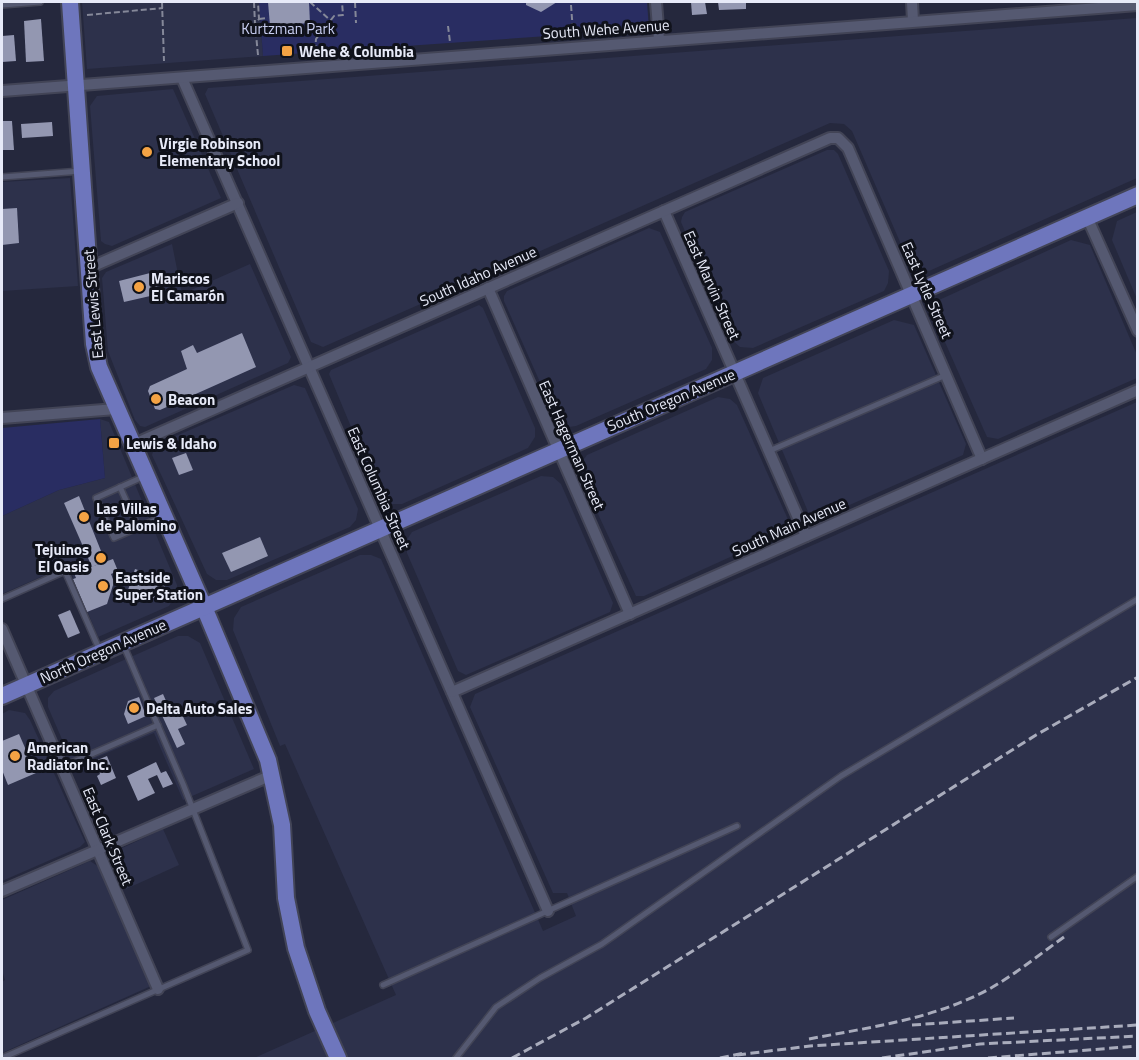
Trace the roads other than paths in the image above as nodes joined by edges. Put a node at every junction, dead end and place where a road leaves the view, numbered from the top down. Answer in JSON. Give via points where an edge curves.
{"nodes":[{"id":1,"x":40,"y":2,"type":"edge"},
{"id":2,"x":70,"y":2,"type":"edge"},
{"id":3,"x":656,"y":2,"type":"edge"},
{"id":4,"x":912,"y":2,"type":"edge"},
{"id":5,"x":2,"y":5,"type":"edge"},
{"id":6,"x":1137,"y":5,"type":"edge"},
{"id":7,"x":914,"y":21,"type":"junction"},
{"id":8,"x":659,"y":40,"type":"junction"},
{"id":9,"x":182,"y":78,"type":"junction"},
{"id":10,"x":76,"y":86,"type":"junction"},
{"id":11,"x":2,"y":91,"type":"edge"},
{"id":12,"x":838,"y":138,"type":"joint"},
{"id":13,"x":82,"y":171,"type":"junction"},
{"id":14,"x":2,"y":177,"type":"edge"},
{"id":15,"x":1137,"y":195,"type":"edge"},
{"id":16,"x":238,"y":204,"type":"junction"},
{"id":17,"x":664,"y":211,"type":"junction"},
{"id":18,"x":1087,"y":217,"type":"junction"},
{"id":19,"x":89,"y":268,"type":"junction"},
{"id":20,"x":488,"y":288,"type":"junction"},
{"id":21,"x":912,"y":295,"type":"junction"},
{"id":22,"x":1137,"y":331,"type":"edge"},
{"id":23,"x":309,"y":366,"type":"junction"},
{"id":24,"x":735,"y":373,"type":"junction"},
{"id":25,"x":947,"y":374,"type":"junction"},
{"id":26,"x":1137,"y":390,"type":"edge"},
{"id":27,"x":116,"y":409,"type":"junction"},
{"id":28,"x":2,"y":418,"type":"edge"},
{"id":29,"x":132,"y":445,"type":"junction"},
{"id":30,"x":558,"y":449,"type":"junction"},
{"id":31,"x":769,"y":451,"type":"junction"},
{"id":32,"x":982,"y":459,"type":"junction"},
{"id":33,"x":146,"y":476,"type":"junction"},
{"id":34,"x":120,"y":487,"type":"junction"},
{"id":35,"x":164,"y":516,"type":"junction"},
{"id":36,"x":138,"y":527,"type":"junction"},
{"id":37,"x":381,"y":530,"type":"junction"},
{"id":38,"x":806,"y":536,"type":"junction"},
{"id":39,"x":2,"y":599,"type":"edge"},
{"id":40,"x":1137,"y":599,"type":"edge"},
{"id":41,"x":204,"y":607,"type":"junction"},
{"id":42,"x":630,"y":614,"type":"junction"},
{"id":43,"x":2,"y":628,"type":"edge"},
{"id":44,"x":122,"y":642,"type":"junction"},
{"id":45,"x":100,"y":652,"type":"junction"},
{"id":46,"x":27,"y":685,"type":"junction"},
{"id":47,"x":452,"y":692,"type":"junction"},
{"id":48,"x":2,"y":696,"type":"edge"},
{"id":49,"x":158,"y":725,"type":"junction"},
{"id":50,"x":62,"y":767,"type":"junction"},
{"id":51,"x":272,"y":775,"type":"junction"},
{"id":52,"x":192,"y":808,"type":"junction"},
{"id":53,"x":737,"y":826,"type":"dead end"},
{"id":54,"x":97,"y":848,"type":"junction"},
{"id":55,"x":1137,"y":876,"type":"edge"},
{"id":56,"x":2,"y":891,"type":"edge"},
{"id":57,"x":548,"y":911,"type":"junction"},
{"id":58,"x":1051,"y":937,"type":"dead end"},
{"id":59,"x":383,"y":985,"type":"dead end"},
{"id":60,"x":158,"y":989,"type":"junction"},
{"id":61,"x":2,"y":1058,"type":"edge"},
{"id":62,"x":338,"y":1059,"type":"edge"},
{"id":63,"x":456,"y":1059,"type":"edge"}],
"edges":[{"from":1,"to":5,"type":"lane"},
{"from":2,"to":10,"type":"main road","name":"East Lewis Street"},
{"from":3,"to":8,"type":"street"},
{"from":4,"to":7,"type":"street"},
{"from":6,"to":7,"type":"street","name":"South Wehe Avenue"},
{"from":7,"to":8,"type":"street","name":"South Wehe Avenue"},
{"from":8,"to":9,"type":"street","name":"South Wehe Avenue"},
{"from":9,"to":10,"type":"street","name":"South Wehe Avenue"},
{"from":9,"to":16,"type":"street","name":"East Columbia Street"},
{"from":10,"to":11,"type":"street","name":"South Wehe Avenue"},
{"from":10,"to":13,"type":"main road","name":"East Lewis Street"},
{"from":12,"to":17,"type":"street","name":"South Idaho Avenue","via":[[822,140]]},
{"from":12,"to":21,"type":"street","name":"East Lytle Street","via":[[848,148]]},
{"from":13,"to":14,"type":"lane"},
{"from":13,"to":19,"type":"main road","name":"East Lewis Street"},
{"from":15,"to":18,"type":"main road","name":"South Oregon Avenue"},
{"from":16,"to":19,"type":"street"},
{"from":16,"to":23,"type":"street","name":"East Columbia Street"},
{"from":17,"to":20,"type":"street","name":"South Idaho Avenue"},
{"from":17,"to":24,"type":"street","name":"East Marvin Street"},
{"from":18,"to":21,"type":"main road","name":"South Oregon Avenue"},
{"from":18,"to":22,"type":"street"},
{"from":19,"to":27,"type":"main road","name":"East Lewis Street","via":[[97,357]]},
{"from":20,"to":23,"type":"street","name":"South Idaho Avenue"},
{"from":20,"to":30,"type":"street","name":"East Hagerman Street"},
{"from":21,"to":24,"type":"main road","name":"South Oregon Avenue"},
{"from":21,"to":25,"type":"street","name":"East Lytle Street"},
{"from":23,"to":29,"type":"street","name":"South Idaho Avenue"},
{"from":23,"to":37,"type":"street","name":"East Columbia Street"},
{"from":24,"to":30,"type":"main road","name":"South Oregon Avenue"},
{"from":24,"to":31,"type":"street","name":"East Marvin Street"},
{"from":25,"to":31,"type":"lane"},
{"from":25,"to":32,"type":"street","name":"East Lytle Street"},
{"from":26,"to":32,"type":"street","name":"South Main Avenue"},
{"from":27,"to":28,"type":"street"},
{"from":27,"to":29,"type":"main road","name":"East Lewis Street"},
{"from":29,"to":33,"type":"main road","name":"East Lewis Street"},
{"from":30,"to":37,"type":"main road","name":"South Oregon Avenue"},
{"from":30,"to":42,"type":"street","name":"East Hagerman Street"},
{"from":31,"to":38,"type":"street","name":"East Marvin Street"},
{"from":32,"to":38,"type":"street","name":"South Main Avenue"},
{"from":33,"to":34,"type":"lane"},
{"from":33,"to":35,"type":"main road","name":"East Lewis Street"},
{"from":34,"to":36,"type":"lane"},
{"from":34,"to":36,"type":"lane","via":[[96,498],[114,538]]},
{"from":35,"to":36,"type":"lane"},
{"from":35,"to":41,"type":"main road","name":"East Lewis Street"},
{"from":37,"to":41,"type":"main road","name":"South Oregon Avenue"},
{"from":37,"to":47,"type":"street","name":"East Columbia Street"},
{"from":38,"to":42,"type":"street","name":"South Main Avenue"},
{"from":39,"to":45,"type":"lane","via":[[65,571]]},
{"from":40,"to":63,"type":"lane","via":[[841,776],[602,944],[496,1007]]},
{"from":41,"to":44,"type":"main road","name":"North Oregon Avenue"},
{"from":41,"to":51,"type":"main road","name":"East Lewis Street"},
{"from":42,"to":47,"type":"street","name":"South Main Avenue"},
{"from":43,"to":46,"type":"street","name":"East Clark Street"},
{"from":44,"to":45,"type":"main road","name":"North Oregon Avenue"},
{"from":44,"to":49,"type":"lane"},
{"from":45,"to":46,"type":"main road","name":"North Oregon Avenue"},
{"from":46,"to":48,"type":"main road","name":"North Oregon Avenue"},
{"from":46,"to":50,"type":"street","name":"East Clark Street"},
{"from":47,"to":57,"type":"street","name":"East Columbia Street"},
{"from":49,"to":50,"type":"lane"},
{"from":49,"to":52,"type":"lane"},
{"from":50,"to":54,"type":"street","name":"East Clark Street"},
{"from":51,"to":52,"type":"street"},
{"from":51,"to":62,"type":"main road","name":"East Lewis Street","via":[[282,825],[291,924],[304,976]]},
{"from":52,"to":54,"type":"street"},
{"from":52,"to":60,"type":"lane","via":[[248,950]]},
{"from":53,"to":57,"type":"lane"},
{"from":54,"to":56,"type":"street"},
{"from":54,"to":60,"type":"street","name":"East Clark Street"},
{"from":55,"to":58,"type":"lane"},
{"from":57,"to":59,"type":"lane"},
{"from":60,"to":61,"type":"lane"}]}
